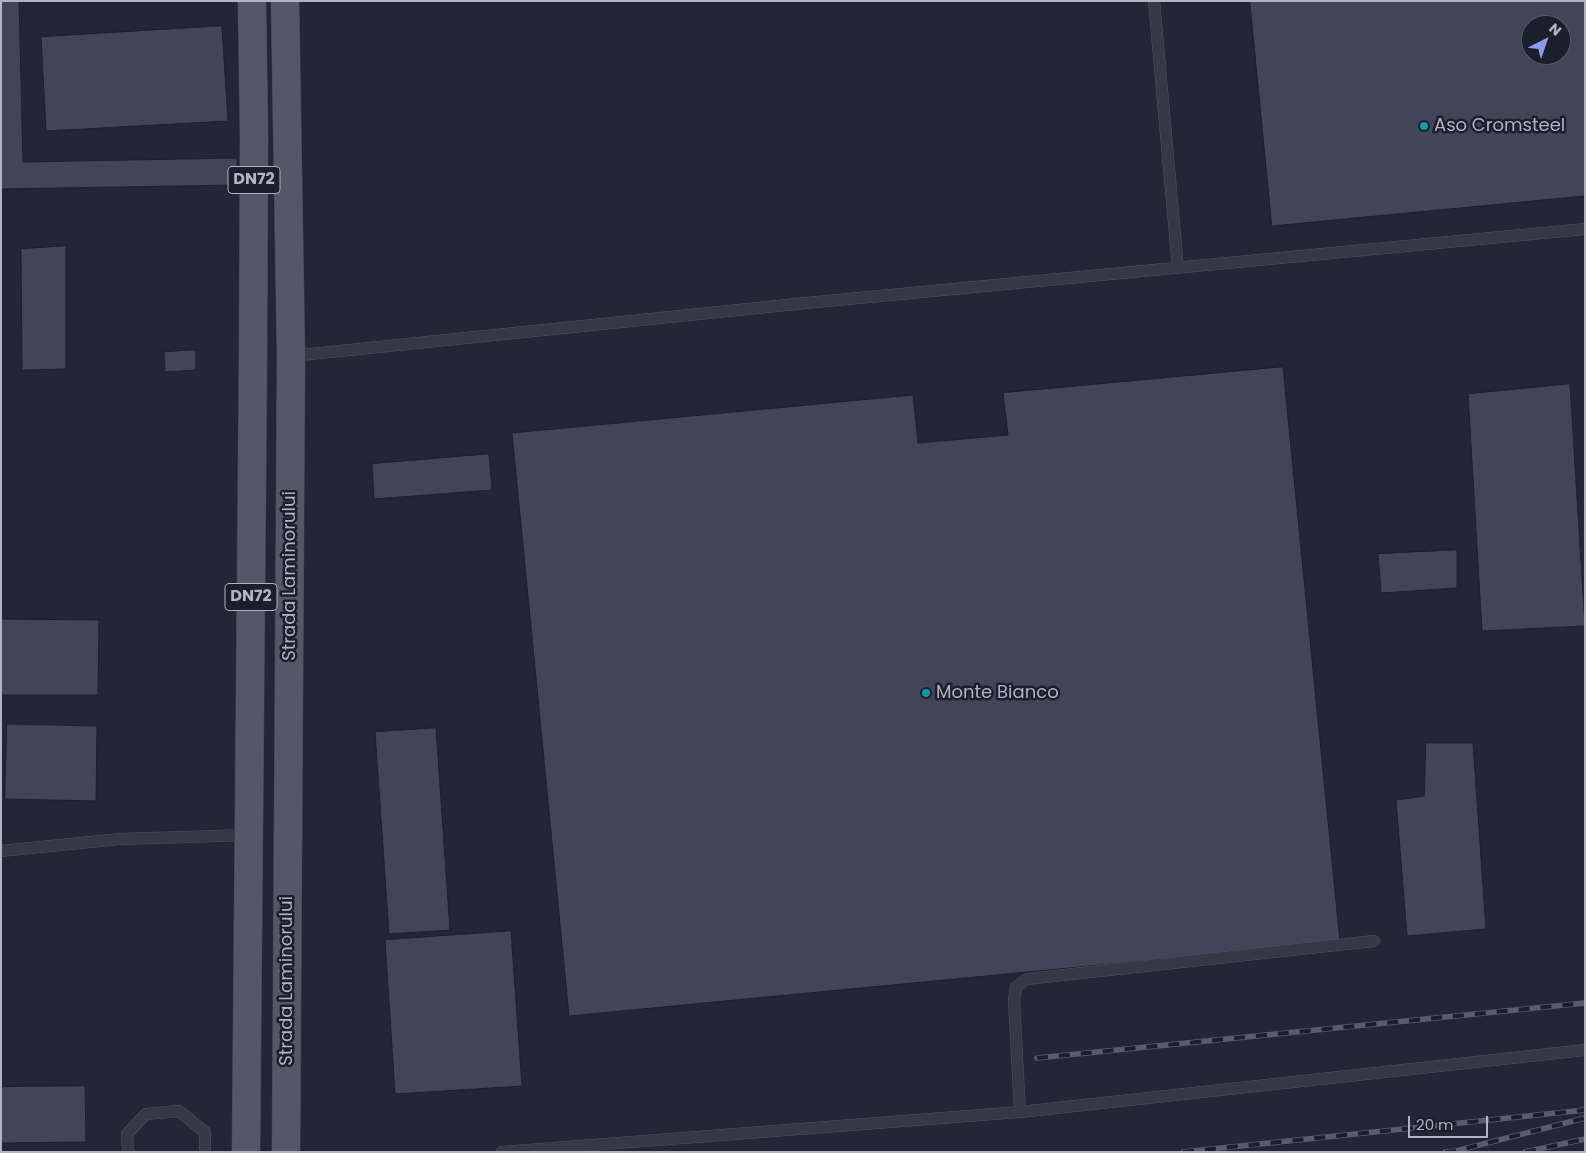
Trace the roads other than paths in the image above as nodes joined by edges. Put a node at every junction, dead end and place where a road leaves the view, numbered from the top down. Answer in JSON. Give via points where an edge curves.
{"nodes":[{"id":1,"x":252,"y":1,"type":"edge"},
{"id":2,"x":285,"y":1,"type":"edge"},
{"id":3,"x":1154,"y":1,"type":"edge"},
{"id":4,"x":1585,"y":229,"type":"edge"},
{"id":5,"x":1178,"y":268,"type":"junction"},
{"id":6,"x":291,"y":356,"type":"junction"},
{"id":7,"x":248,"y":834,"type":"junction"},
{"id":8,"x":1,"y":851,"type":"edge"},
{"id":9,"x":1374,"y":941,"type":"dead end"},
{"id":10,"x":1585,"y":1050,"type":"edge"},
{"id":11,"x":1020,"y":1112,"type":"junction"},
{"id":12,"x":129,"y":1152,"type":"edge"},
{"id":13,"x":205,"y":1152,"type":"edge"},
{"id":14,"x":246,"y":1152,"type":"edge"},
{"id":15,"x":286,"y":1152,"type":"edge"},
{"id":16,"x":502,"y":1152,"type":"edge"}],
"edges":[{"from":1,"to":7,"type":"main road","number":"DN72","via":[[254,224]]},
{"from":2,"to":6,"type":"main road","name":"Strada Laminorului"},
{"from":3,"to":5,"type":"lane"},
{"from":4,"to":5,"type":"lane"},
{"from":5,"to":6,"type":"lane"},
{"from":6,"to":15,"type":"main road","name":"Strada Laminorului"},
{"from":7,"to":8,"type":"lane","via":[[120,839]]},
{"from":7,"to":14,"type":"main road","number":"DN72"},
{"from":9,"to":11,"type":"lane","via":[[1027,979],[1016,988],[1014,1000]]},
{"from":10,"to":11,"type":"lane"},
{"from":11,"to":16,"type":"lane"},
{"from":12,"to":13,"type":"lane","via":[[128,1134],[146,1114],[179,1111],[205,1132]]}]}
